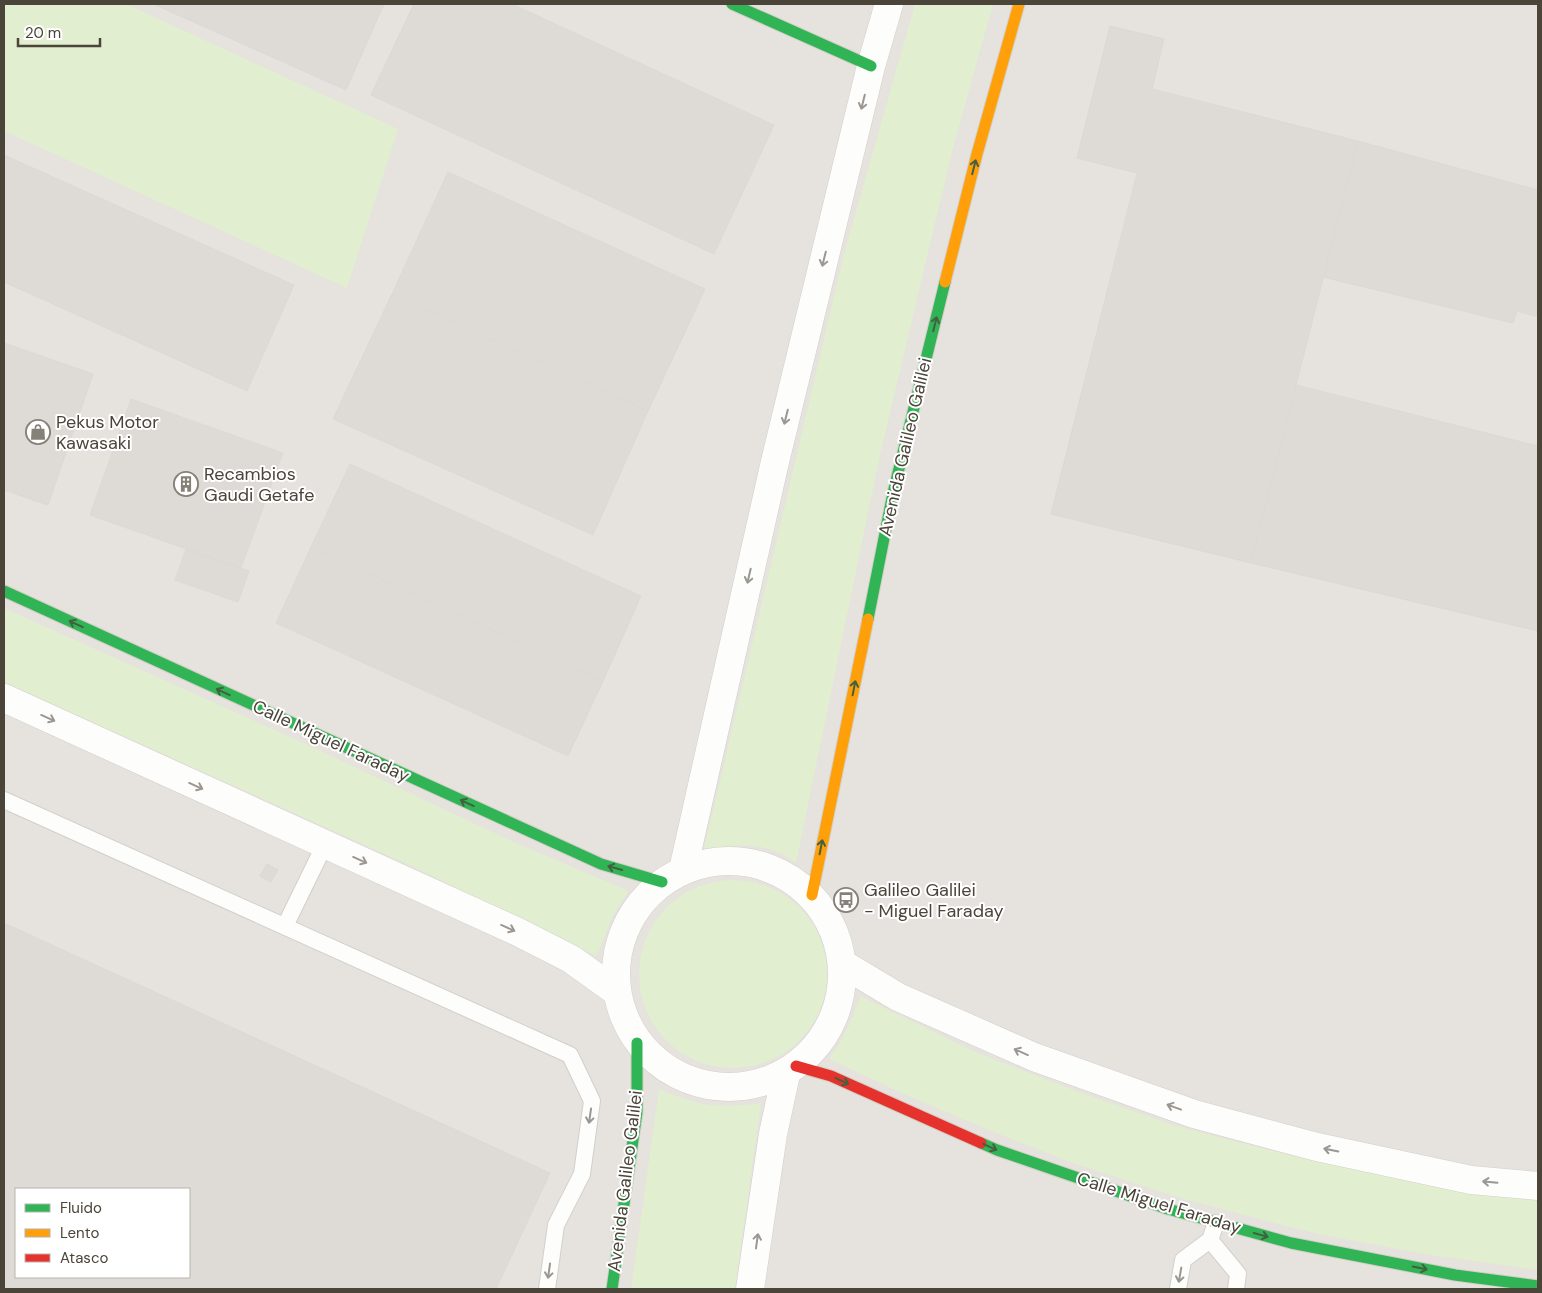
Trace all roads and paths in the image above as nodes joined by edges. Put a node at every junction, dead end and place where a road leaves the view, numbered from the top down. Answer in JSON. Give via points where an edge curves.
{"nodes":[{"id":1,"x":732,"y":4,"type":"edge"},
{"id":2,"x":889,"y":4,"type":"edge"},
{"id":3,"x":1019,"y":4,"type":"edge"},
{"id":4,"x":871,"y":66,"type":"junction"},
{"id":5,"x":4,"y":591,"type":"edge"},
{"id":6,"x":4,"y":698,"type":"edge"},
{"id":7,"x":4,"y":800,"type":"edge"},
{"id":8,"x":325,"y":844,"type":"junction"},
{"id":9,"x":673,"y":876,"type":"junction"},
{"id":10,"x":812,"y":895,"type":"junction"},
{"id":11,"x":285,"y":926,"type":"junction"},
{"id":12,"x":843,"y":964,"type":"junction"},
{"id":13,"x":618,"y":992,"type":"junction"},
{"id":14,"x":637,"y":1043,"type":"junction"},
{"id":15,"x":791,"y":1070,"type":"junction"},
{"id":16,"x":1538,"y":1186,"type":"edge"},
{"id":17,"x":1216,"y":1222,"type":"junction"},
{"id":18,"x":1210,"y":1240,"type":"junction"},
{"id":19,"x":1538,"y":1286,"type":"edge"},
{"id":20,"x":547,"y":1289,"type":"edge"},
{"id":21,"x":612,"y":1289,"type":"edge"},
{"id":22,"x":750,"y":1289,"type":"edge"},
{"id":23,"x":1178,"y":1289,"type":"edge"},
{"id":24,"x":1236,"y":1289,"type":"edge"}],
"edges":[{"from":1,"to":4,"type":"street"},
{"from":2,"to":4,"type":"street"},
{"from":10,"to":3,"type":"street","name":"Avenida Galileo Galilei","one_way":true,"via":[[893,492],[977,154]]},
{"from":4,"to":9,"type":"street","one_way":true},
{"from":9,"to":5,"type":"street","name":"Calle Miguel Faraday","one_way":true,"via":[[601,864]]},
{"from":6,"to":8,"type":"street","one_way":true},
{"from":7,"to":11,"type":"lane"},
{"from":8,"to":11,"type":"lane"},
{"from":8,"to":13,"type":"street","one_way":true,"via":[[518,932],[571,959]]},
{"from":9,"to":10,"type":"street","via":[[715,861],[748,861],[783,873]]},
{"from":9,"to":13,"type":"street","via":[[634,911],[620,941],[615,978]]},
{"from":10,"to":12,"type":"street","via":[[835,932]]},
{"from":11,"to":20,"type":"lane","one_way":true,"via":[[570,1055],[592,1101],[582,1174],[556,1225]]},
{"from":12,"to":15,"type":"street","via":[[842,994],[833,1022],[815,1049]]},
{"from":16,"to":12,"type":"street","one_way":true,"via":[[1471,1180],[1318,1147],[1194,1114],[1034,1057],[898,997]]},
{"from":13,"to":14,"type":"street","via":[[621,1010]]},
{"from":14,"to":15,"type":"street","via":[[672,1074],[707,1087],[745,1088]]},
{"from":14,"to":21,"type":"street","name":"Avenida Galileo Galilei","via":[[637,1112]]},
{"from":15,"to":17,"type":"street","name":"Calle Miguel Faraday","one_way":true,"via":[[831,1076],[997,1150],[1168,1209]]},
{"from":22,"to":15,"type":"street","one_way":true,"via":[[772,1134]]},
{"from":17,"to":18,"type":"lane"},
{"from":17,"to":19,"type":"street","name":"Calle Miguel Faraday","one_way":true,"via":[[1291,1243],[1455,1275]]},
{"from":18,"to":23,"type":"lane","one_way":true,"via":[[1183,1260]]},
{"from":18,"to":24,"type":"lane","via":[[1238,1274]]}]}
